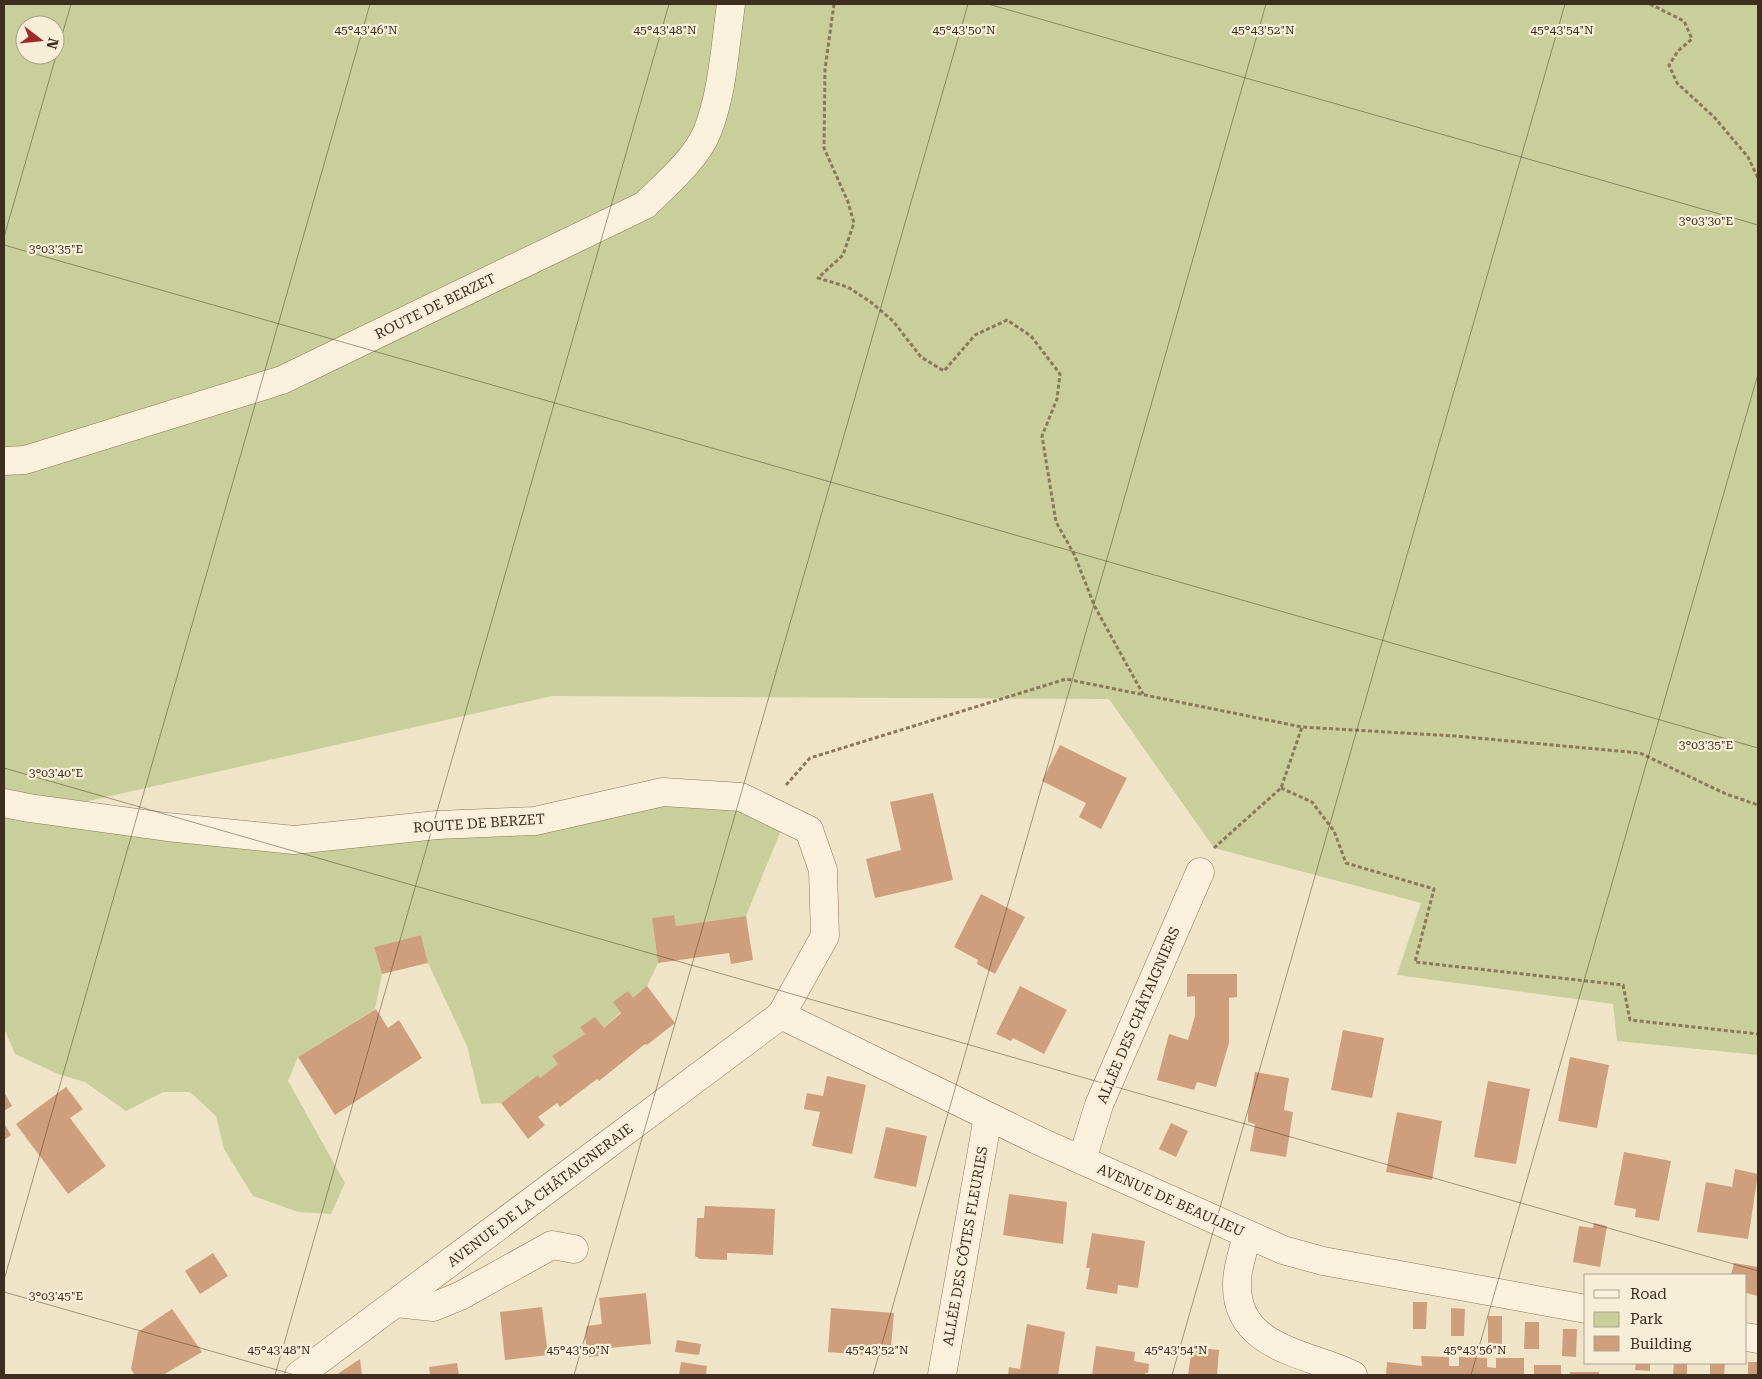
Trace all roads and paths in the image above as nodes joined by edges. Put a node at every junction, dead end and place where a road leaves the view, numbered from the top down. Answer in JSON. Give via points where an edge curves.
{"nodes":[{"id":1,"x":731,"y":4,"type":"edge"},
{"id":2,"x":834,"y":4,"type":"edge"},
{"id":3,"x":1650,"y":4,"type":"edge"},
{"id":4,"x":1758,"y":178,"type":"edge"},
{"id":5,"x":4,"y":461,"type":"edge"},
{"id":6,"x":1143,"y":695,"type":"junction"},
{"id":7,"x":1302,"y":727,"type":"junction"},
{"id":8,"x":1281,"y":788,"type":"junction"},
{"id":9,"x":4,"y":803,"type":"edge"},
{"id":10,"x":1758,"y":805,"type":"edge"},
{"id":11,"x":766,"y":808,"type":"junction"},
{"id":12,"x":1200,"y":872,"type":"joint"},
{"id":13,"x":781,"y":1015,"type":"junction"},
{"id":14,"x":1758,"y":1034,"type":"edge"},
{"id":15,"x":988,"y":1116,"type":"junction"},
{"id":16,"x":1082,"y":1160,"type":"junction"},
{"id":17,"x":1247,"y":1234,"type":"junction"},
{"id":18,"x":574,"y":1250,"type":"dead end"},
{"id":19,"x":396,"y":1302,"type":"junction"},
{"id":20,"x":1584,"y":1309,"type":"edge"},
{"id":21,"x":299,"y":1375,"type":"edge"},
{"id":22,"x":942,"y":1375,"type":"edge"},
{"id":23,"x":1353,"y":1375,"type":"edge"}],
"edges":[{"from":1,"to":5,"type":"street","name":"ROUTE DE BERZET","via":[[720,81],[706,133],[681,169],[645,204],[282,380],[25,460]]},
{"from":2,"to":6,"type":"path","via":[[825,69],[824,148],[854,223],[843,255],[818,278],[848,287],[872,302],[893,320],[921,357],[944,370],[975,335],[1007,320],[1031,336],[1060,374],[1057,399],[1042,436],[1056,522],[1074,554],[1095,607]]},
{"from":3,"to":4,"type":"path","via":[[1684,21],[1692,39],[1669,64],[1677,83],[1714,117],[1748,157]]},
{"from":6,"to":7,"type":"path"},
{"from":6,"to":11,"type":"path","via":[[1066,679],[810,758]]},
{"from":7,"to":8,"type":"path"},
{"from":7,"to":10,"type":"path","via":[[1455,736],[1640,753],[1726,794]]},
{"from":8,"to":12,"type":"path","via":[[1214,848]]},
{"from":8,"to":14,"type":"path","via":[[1312,802],[1334,831],[1346,863],[1434,889],[1414,962],[1623,985],[1630,1020]]},
{"from":9,"to":11,"type":"street","name":"ROUTE DE BERZET","via":[[167,827],[294,840],[438,825],[535,821],[663,792],[741,797]]},
{"from":11,"to":13,"type":"street","name":"ROUTE DE BERZET","via":[[809,830],[823,870],[825,936]]},
{"from":12,"to":16,"type":"street","name":"ALLÉE DES CHÂTAIGNIERS","via":[[1099,1105]]},
{"from":13,"to":15,"type":"street","name":"AVENUE DE BEAULIEU"},
{"from":13,"to":19,"type":"street","name":"AVENUE DE LA CHÂTAIGNERAIE"},
{"from":15,"to":16,"type":"street","name":"AVENUE DE BEAULIEU"},
{"from":15,"to":22,"type":"street","name":"ALLÉE DES CÔTES FLEURIES"},
{"from":16,"to":17,"type":"street","name":"AVENUE DE BEAULIEU"},
{"from":17,"to":20,"type":"street","name":"AVENUE DE BEAULIEU","via":[[1283,1250],[1323,1262]]},
{"from":17,"to":23,"type":"street","via":[[1236,1281],[1237,1295],[1242,1314],[1254,1330],[1272,1343]]},
{"from":18,"to":19,"type":"street","via":[[552,1246],[460,1296],[433,1307]]},
{"from":19,"to":21,"type":"street","name":"AVENUE DE LA CHÂTAIGNERAIE"}]}
